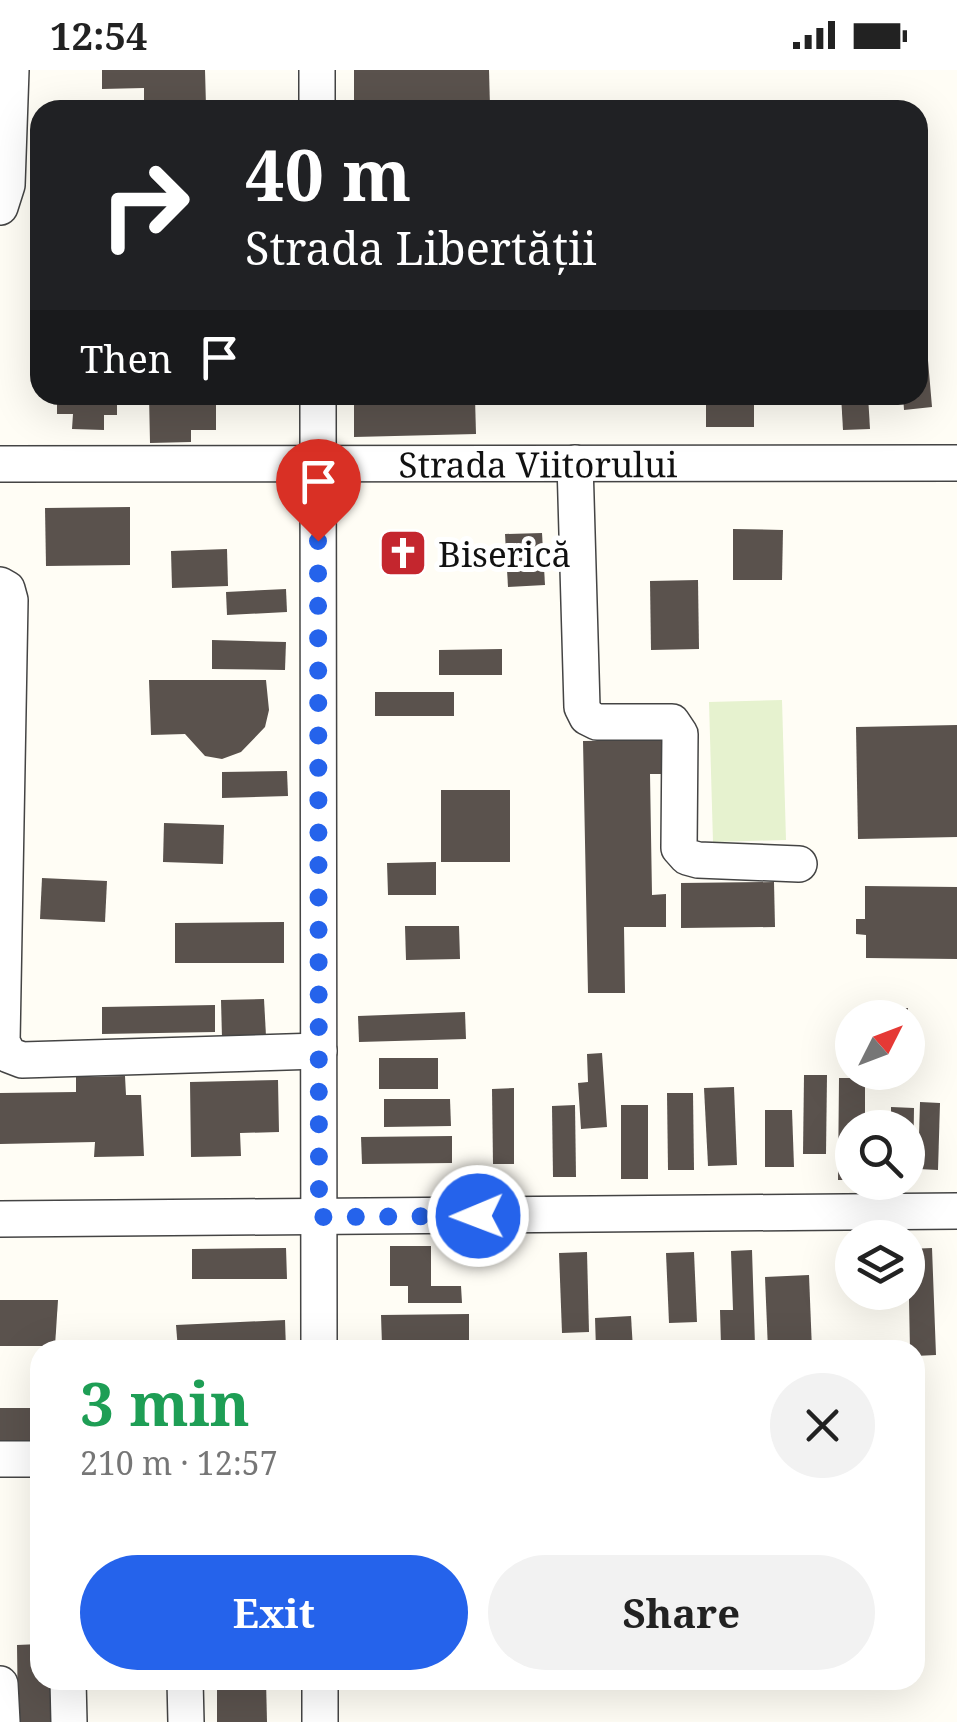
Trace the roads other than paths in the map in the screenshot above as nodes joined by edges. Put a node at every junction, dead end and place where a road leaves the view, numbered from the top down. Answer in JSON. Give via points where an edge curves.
{"nodes":[{"id":1,"x":12,"y":70,"type":"edge"},
{"id":2,"x":316,"y":70,"type":"edge"},
{"id":3,"x":317,"y":100,"type":"edge"},
{"id":4,"x":0,"y":207,"type":"edge"},
{"id":5,"x":318,"y":405,"type":"edge"},
{"id":6,"x":318,"y":462,"type":"junction"},
{"id":7,"x":575,"y":463,"type":"junction"},
{"id":8,"x":0,"y":464,"type":"edge"},
{"id":9,"x":957,"y":464,"type":"edge"},
{"id":10,"x":0,"y":584,"type":"edge"},
{"id":11,"x":799,"y":864,"type":"dead end"},
{"id":12,"x":319,"y":1051,"type":"junction"},
{"id":13,"x":957,"y":1211,"type":"edge"},
{"id":14,"x":319,"y":1217,"type":"junction"},
{"id":15,"x":0,"y":1219,"type":"edge"},
{"id":16,"x":319,"y":1340,"type":"edge"},
{"id":17,"x":0,"y":1460,"type":"edge"},
{"id":18,"x":30,"y":1460,"type":"edge"},
{"id":19,"x":0,"y":1684,"type":"edge"},
{"id":20,"x":68,"y":1690,"type":"edge"},
{"id":21,"x":186,"y":1690,"type":"edge"},
{"id":22,"x":320,"y":1690,"type":"edge"},
{"id":23,"x":2,"y":1722,"type":"edge"},
{"id":24,"x":69,"y":1722,"type":"edge"},
{"id":25,"x":186,"y":1722,"type":"edge"},
{"id":26,"x":320,"y":1722,"type":"edge"}],
"edges":[{"from":1,"to":4,"type":"street","via":[[7,185]]},
{"from":2,"to":3,"type":"street"},
{"from":5,"to":6,"type":"street"},
{"from":6,"to":7,"type":"street","name":"Strada Viitorului"},
{"from":6,"to":8,"type":"street","name":"Strada Viitorului"},
{"from":6,"to":12,"type":"street"},
{"from":7,"to":9,"type":"street","name":"Strada Viitorului"},
{"from":7,"to":11,"type":"street","via":[[586,717],[672,722],[680,734],[679,848],[687,856]]},
{"from":10,"to":12,"type":"street","via":[[10,600],[2,1042],[9,1055],[22,1060]]},
{"from":12,"to":14,"type":"street"},
{"from":13,"to":14,"type":"street"},
{"from":14,"to":15,"type":"street"},
{"from":14,"to":16,"type":"street"},
{"from":17,"to":18,"type":"street"},
{"from":19,"to":23,"type":"street"},
{"from":20,"to":24,"type":"street"},
{"from":21,"to":25,"type":"street"},
{"from":22,"to":26,"type":"street"}]}
